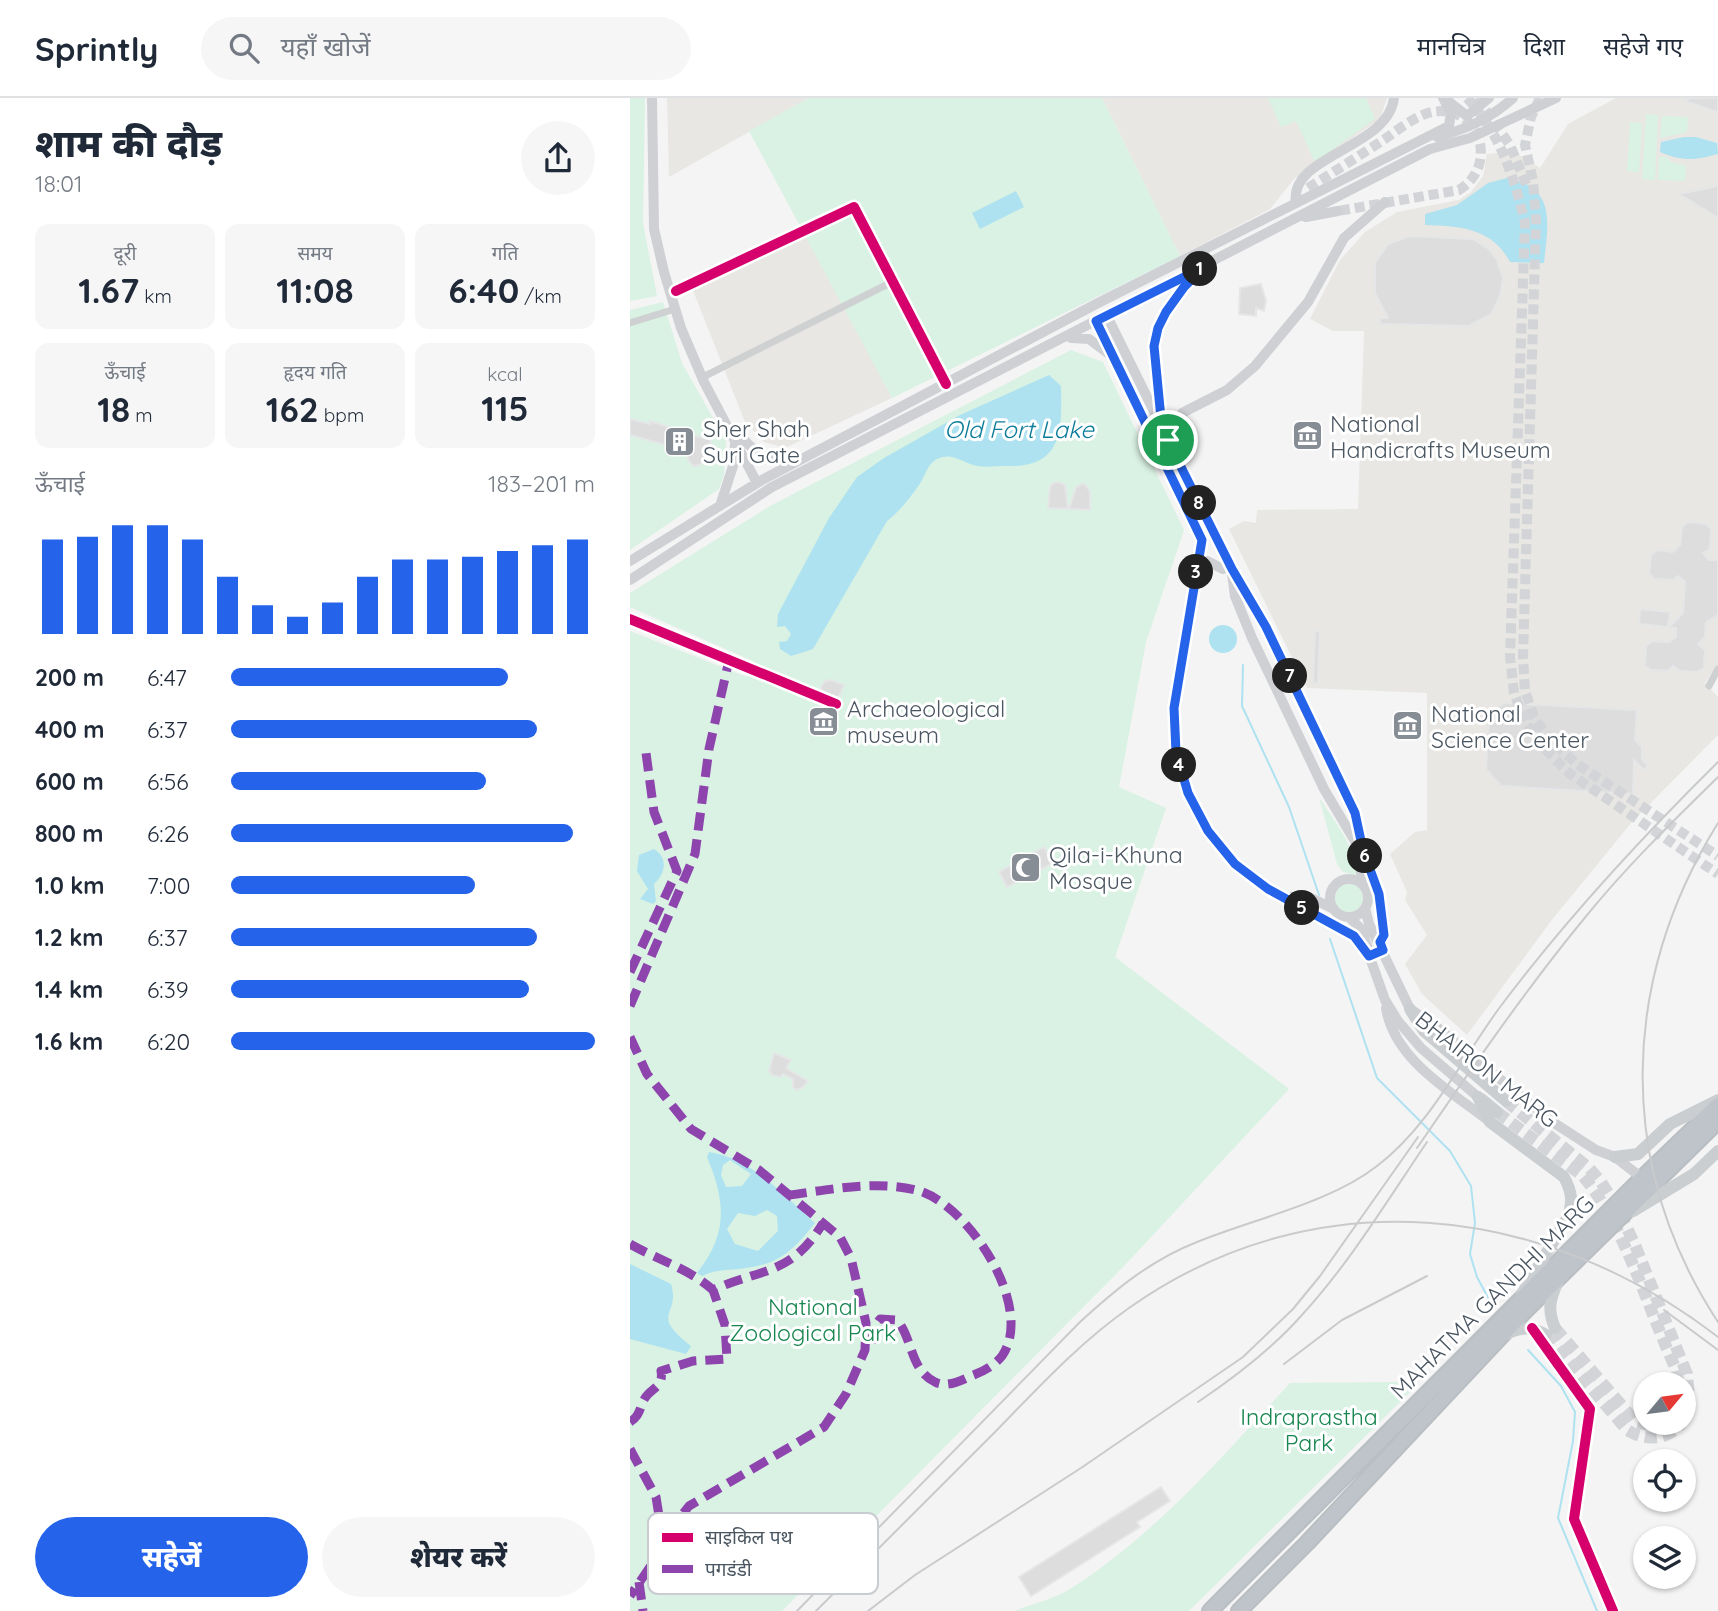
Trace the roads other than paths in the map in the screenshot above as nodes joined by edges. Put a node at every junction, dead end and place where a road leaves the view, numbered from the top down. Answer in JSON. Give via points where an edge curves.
{"nodes":[{"id":1,"x":652,"y":98,"type":"edge"},
{"id":2,"x":659,"y":98,"type":"edge"},
{"id":3,"x":1394,"y":98,"type":"edge"},
{"id":4,"x":1443,"y":98,"type":"edge"},
{"id":5,"x":1489,"y":98,"type":"edge"},
{"id":6,"x":1513,"y":98,"type":"edge"},
{"id":7,"x":1556,"y":98,"type":"edge"},
{"id":8,"x":1417,"y":142,"type":"junction"},
{"id":9,"x":1308,"y":188,"type":"tunnel mouth"},
{"id":10,"x":1385,"y":202,"type":"dead end"},
{"id":11,"x":1296,"y":203,"type":"junction"},
{"id":12,"x":1338,"y":211,"type":"tunnel mouth"},
{"id":13,"x":1290,"y":221,"type":"junction"},
{"id":14,"x":1204,"y":267,"type":"junction"},
{"id":15,"x":892,"y":282,"type":"junction"},
{"id":16,"x":676,"y":291,"type":"junction"},
{"id":17,"x":675,"y":309,"type":"junction"},
{"id":18,"x":1107,"y":316,"type":"junction"},
{"id":19,"x":1096,"y":321,"type":"junction"},
{"id":20,"x":630,"y":323,"type":"edge"},
{"id":21,"x":1066,"y":338,"type":"junction"},
{"id":22,"x":1114,"y":358,"type":"junction"},
{"id":23,"x":708,"y":375,"type":"junction"},
{"id":24,"x":946,"y":384,"type":"junction"},
{"id":25,"x":1162,"y":429,"type":"junction"},
{"id":26,"x":736,"y":436,"type":"junction"},
{"id":27,"x":1168,"y":440,"type":"junction"},
{"id":28,"x":803,"y":460,"type":"junction"},
{"id":29,"x":760,"y":482,"type":"junction"},
{"id":30,"x":720,"y":506,"type":"junction"},
{"id":31,"x":1213,"y":533,"type":"junction"},
{"id":32,"x":1202,"y":540,"type":"junction"},
{"id":33,"x":630,"y":561,"type":"edge"},
{"id":34,"x":1197,"y":566,"type":"junction"},
{"id":35,"x":1231,"y":568,"type":"junction"},
{"id":36,"x":630,"y":580,"type":"edge"},
{"id":37,"x":630,"y":619,"type":"edge"},
{"id":38,"x":1282,"y":660,"type":"junction"},
{"id":39,"x":1718,"y":669,"type":"edge"},
{"id":40,"x":1709,"y":686,"type":"dead end"},
{"id":41,"x":1276,"y":688,"type":"junction"},
{"id":42,"x":823,"y":699,"type":"tunnel mouth"},
{"id":43,"x":1344,"y":820,"type":"junction"},
{"id":44,"x":1363,"y":850,"type":"junction"},
{"id":45,"x":1362,"y":883,"type":"junction"},
{"id":46,"x":1280,"y":896,"type":"junction"},
{"id":47,"x":1365,"y":908,"type":"junction"},
{"id":48,"x":1335,"y":910,"type":"junction"},
{"id":49,"x":1349,"y":917,"type":"junction"},
{"id":50,"x":1381,"y":946,"type":"junction"},
{"id":51,"x":1369,"y":956,"type":"junction"},
{"id":52,"x":1385,"y":1000,"type":"junction"},
{"id":53,"x":1410,"y":1009,"type":"junction"},
{"id":54,"x":1478,"y":1097,"type":"joint"},
{"id":55,"x":1718,"y":1102,"type":"edge"},
{"id":56,"x":1498,"y":1112,"type":"junction"},
{"id":57,"x":1718,"y":1121,"type":"edge"},
{"id":58,"x":1718,"y":1151,"type":"edge"},
{"id":59,"x":1615,"y":1157,"type":"junction"},
{"id":60,"x":1642,"y":1178,"type":"junction"},
{"id":61,"x":1608,"y":1228,"type":"junction"},
{"id":62,"x":1559,"y":1277,"type":"junction"},
{"id":63,"x":1516,"y":1304,"type":"junction"},
{"id":64,"x":1532,"y":1328,"type":"junction"},
{"id":65,"x":1500,"y":1338,"type":"junction"},
{"id":66,"x":1210,"y":1611,"type":"edge"},
{"id":67,"x":1239,"y":1611,"type":"edge"},
{"id":68,"x":1613,"y":1611,"type":"edge"}],
"edges":[{"from":1,"to":17,"type":"main road","via":[[654,229]]},
{"from":2,"to":16,"type":"main road","via":[[660,228]]},
{"from":3,"to":11,"type":"main road","via":[[1380,126],[1303,176]]},
{"from":4,"to":5,"type":"main road","via":[[1467,116]]},
{"from":4,"to":8,"type":"main road","via":[[1451,113],[1449,125]]},
{"from":6,"to":8,"type":"main road","via":[[1478,124]]},
{"from":7,"to":13,"type":"main road","via":[[1470,138],[1430,149]]},
{"from":8,"to":11,"type":"main road"},
{"from":9,"to":11,"type":"main road"},
{"from":10,"to":27,"type":"main road","via":[[1344,238],[1308,302],[1255,366],[1227,390],[1187,409]]},
{"from":11,"to":24,"type":"main road"},
{"from":12,"to":13,"type":"main road"},
{"from":13,"to":14,"type":"main road"},
{"from":14,"to":18,"type":"main road"},
{"from":14,"to":25,"type":"main road","via":[[1184,287],[1158,328],[1154,346]]},
{"from":15,"to":16,"type":"street","via":[[854,207]]},
{"from":15,"to":23,"type":"street"},
{"from":15,"to":24,"type":"street"},
{"from":16,"to":23,"type":"main road"},
{"from":17,"to":20,"type":"street"},
{"from":17,"to":26,"type":"main road","via":[[704,382]]},
{"from":18,"to":19,"type":"main road"},
{"from":18,"to":25,"type":"main road","name":"BHAIRON MARG"},
{"from":19,"to":21,"type":"main road"},
{"from":19,"to":22,"type":"main road"},
{"from":21,"to":22,"type":"main road","via":[[1090,339]]},
{"from":21,"to":36,"type":"main road","via":[[772,487]]},
{"from":22,"to":32,"type":"main road"},
{"from":23,"to":26,"type":"main road"},
{"from":24,"to":28,"type":"main road"},
{"from":25,"to":27,"type":"main road","name":"BHAIRON MARG"},
{"from":26,"to":28,"type":"main road","via":[[770,459]]},
{"from":26,"to":29,"type":"main road"},
{"from":26,"to":30,"type":"main road","via":[[734,463]]},
{"from":27,"to":31,"type":"main road","name":"BHAIRON MARG"},
{"from":28,"to":29,"type":"main road"},
{"from":29,"to":30,"type":"main road"},
{"from":30,"to":33,"type":"main road"},
{"from":31,"to":32,"type":"main road","via":[[1210,542]]},
{"from":31,"to":35,"type":"main road","name":"BHAIRON MARG"},
{"from":32,"to":34,"type":"main road","name":"BHAIRON MARG"},
{"from":34,"to":35,"type":"main road","via":[[1207,561]]},
{"from":34,"to":46,"type":"main road","name":"BHAIRON MARG","via":[[1174,708],[1179,766],[1194,807],[1216,843],[1245,873]]},
{"from":35,"to":38,"type":"main road"},
{"from":35,"to":41,"type":"main road","name":"BHAIRON MARG","via":[[1235,596]]},
{"from":37,"to":42,"type":"street"},
{"from":38,"to":41,"type":"main road"},
{"from":38,"to":44,"type":"main road","via":[[1355,813]]},
{"from":39,"to":40,"type":"street"},
{"from":41,"to":43,"type":"main road","name":"BHAIRON MARG","via":[[1324,789]]},
{"from":43,"to":44,"type":"main road","name":"BHAIRON MARG"},
{"from":43,"to":45,"type":"main road","via":[[1360,861]]},
{"from":44,"to":50,"type":"main road","name":"BHAIRON MARG","via":[[1379,894]]},
{"from":45,"to":47,"type":"main road","via":[[1368,893]]},
{"from":45,"to":48,"type":"main road","via":[[1347,879],[1336,884],[1331,898]]},
{"from":46,"to":48,"type":"main road","via":[[1311,898]]},
{"from":46,"to":51,"type":"main road","name":"BHAIRON MARG","via":[[1354,936]]},
{"from":47,"to":49,"type":"main road"},
{"from":47,"to":50,"type":"main road"},
{"from":48,"to":49,"type":"main road"},
{"from":49,"to":51,"type":"main road","via":[[1362,930]]},
{"from":50,"to":51,"type":"main road"},
{"from":50,"to":53,"type":"main road","name":"BHAIRON MARG"},
{"from":51,"to":52,"type":"main road","name":"BHAIRON MARG"},
{"from":52,"to":54,"type":"main road","name":"BHAIRON MARG","via":[[1421,1048]]},
{"from":52,"to":56,"type":"main road","via":[[1393,1033],[1414,1060]]},
{"from":53,"to":56,"type":"main road","via":[[1424,1031]]},
{"from":53,"to":59,"type":"main road","name":"BHAIRON MARG","via":[[1551,1121]]},
{"from":54,"to":56,"type":"main road"},
{"from":55,"to":59,"type":"main road","via":[[1670,1124],[1638,1154]]},
{"from":55,"to":60,"type":"highway","name":"MAHATMA GANDHI MARG"},
{"from":56,"to":63,"type":"main road","via":[[1564,1177],[1573,1204]]},
{"from":57,"to":61,"type":"highway","name":"MAHATMA GANDHI MARG"},
{"from":58,"to":61,"type":"main road","via":[[1694,1174]]},
{"from":59,"to":60,"type":"main road","name":"BHAIRON MARG"},
{"from":60,"to":63,"type":"highway","name":"MAHATMA GANDHI MARG"},
{"from":61,"to":62,"type":"highway","name":"MAHATMA GANDHI MARG"},
{"from":62,"to":64,"type":"main road","via":[[1550,1300],[1551,1331]]},
{"from":62,"to":65,"type":"highway","name":"MAHATMA GANDHI MARG"},
{"from":63,"to":66,"type":"highway","name":"MAHATMA GANDHI MARG"},
{"from":64,"to":65,"type":"main road","via":[[1520,1328]]},
{"from":64,"to":68,"type":"street","via":[[1590,1409],[1573,1514]]},
{"from":65,"to":67,"type":"highway","name":"MAHATMA GANDHI MARG"}]}
